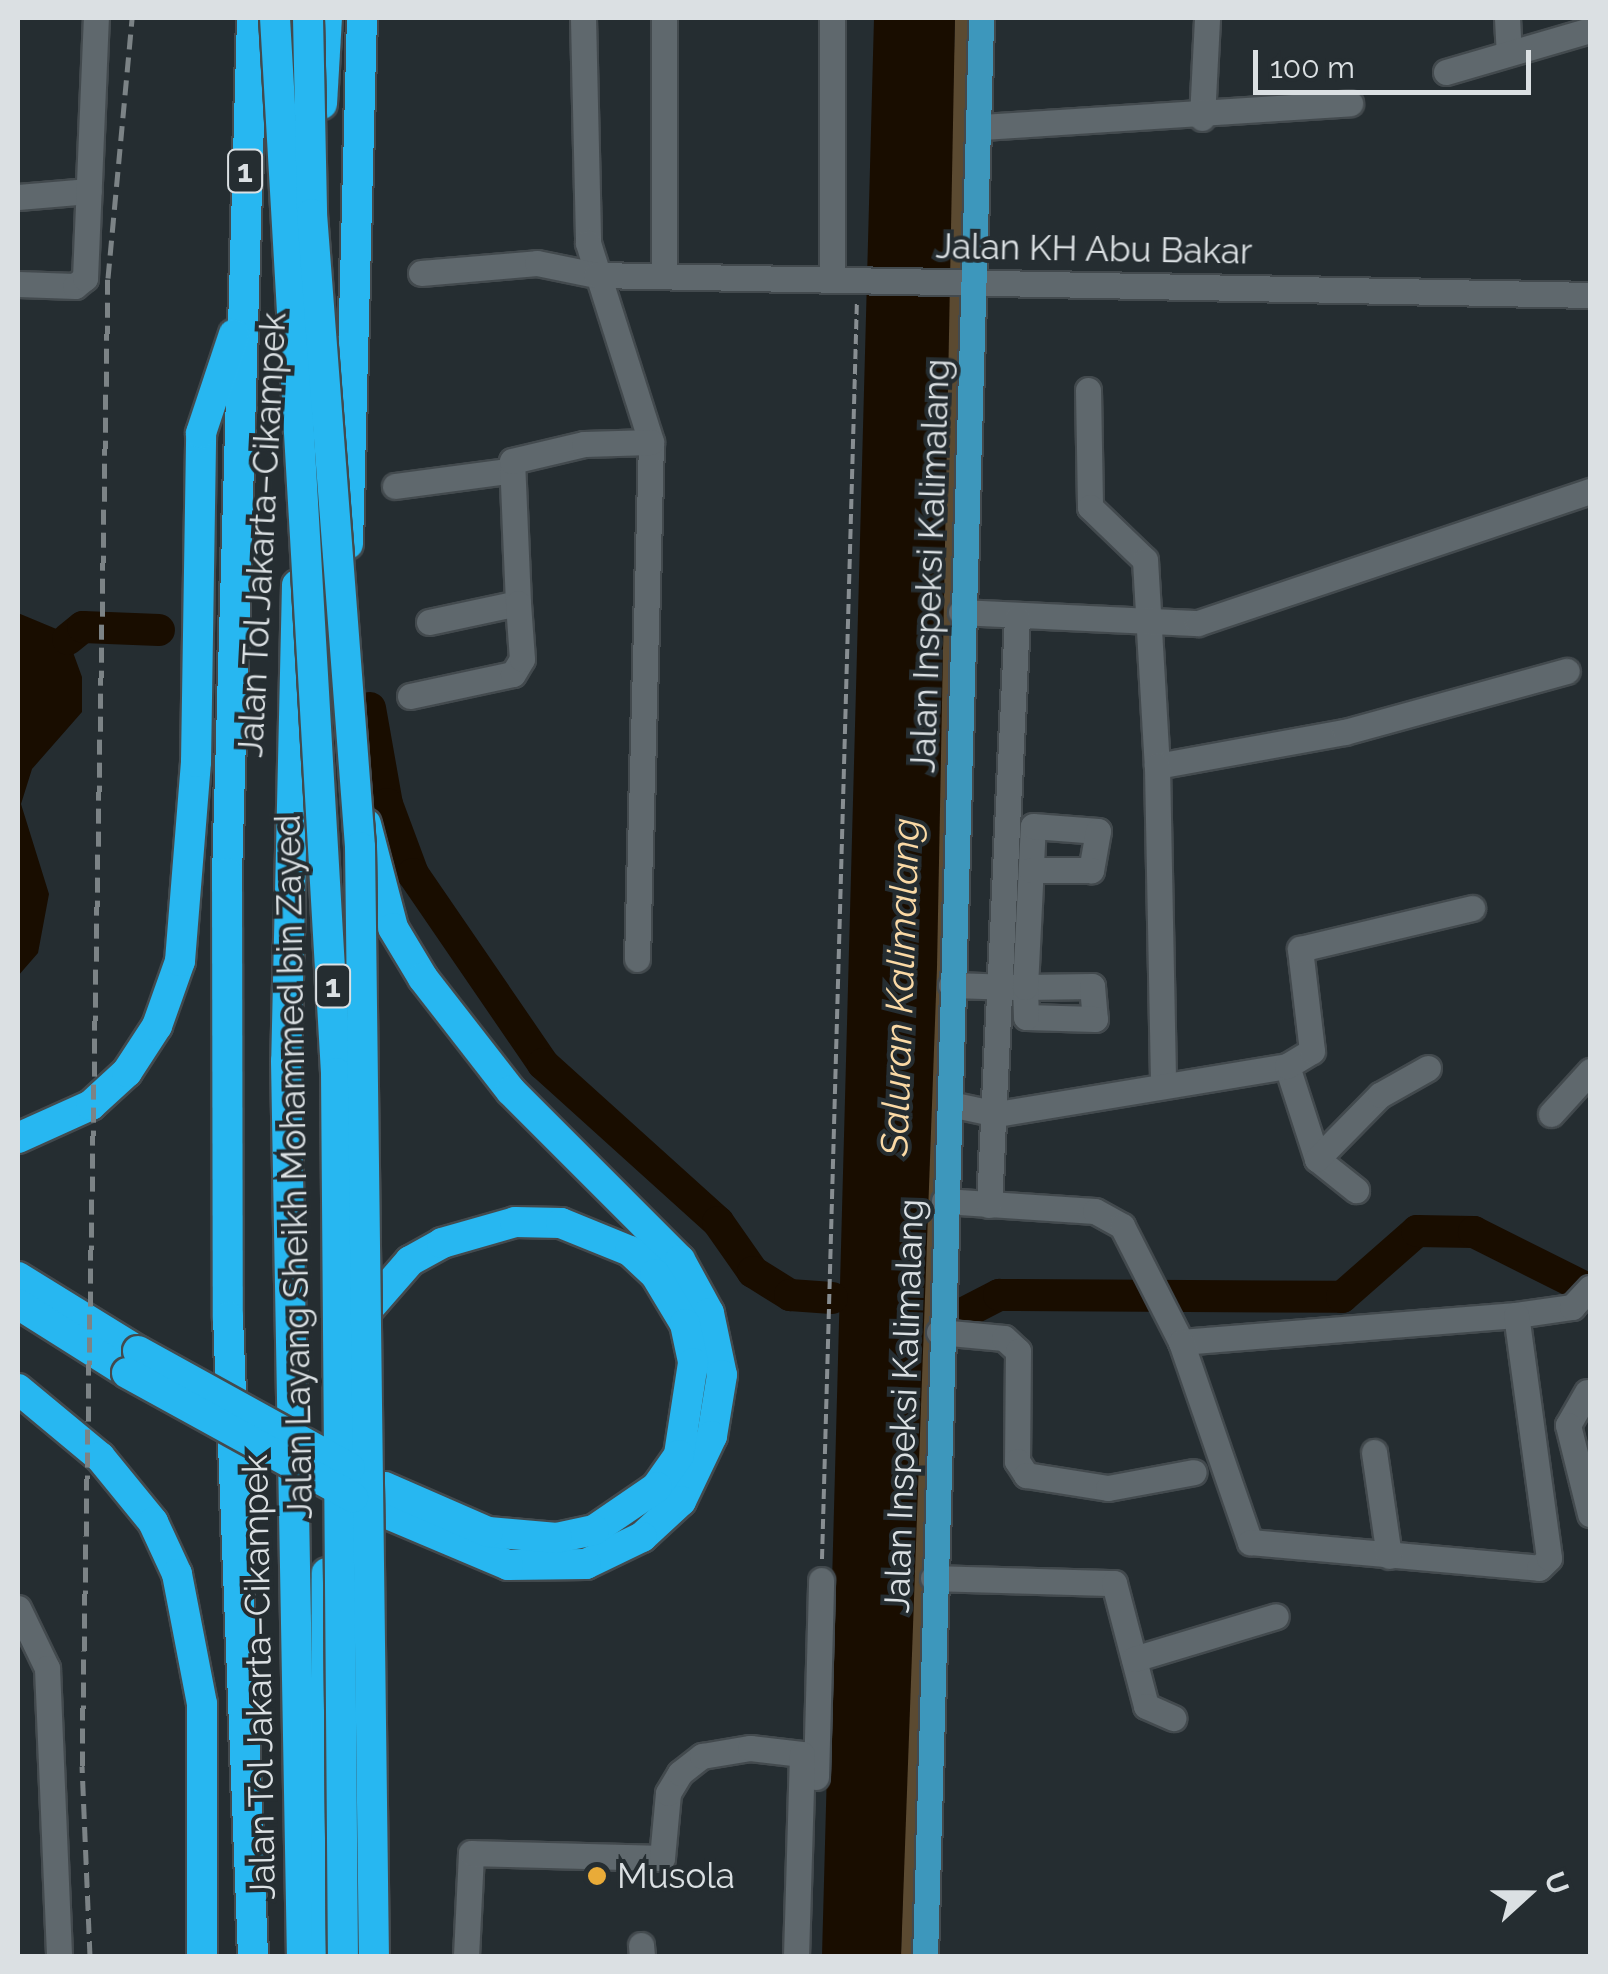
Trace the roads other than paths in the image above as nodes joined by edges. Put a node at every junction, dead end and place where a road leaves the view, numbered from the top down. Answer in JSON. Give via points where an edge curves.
{"nodes":[{"id":1,"x":96,"y":18,"type":"edge"},
{"id":2,"x":252,"y":18,"type":"edge"},
{"id":3,"x":274,"y":18,"type":"edge"},
{"id":4,"x":308,"y":18,"type":"edge"},
{"id":5,"x":327,"y":18,"type":"edge"},
{"id":6,"x":362,"y":18,"type":"edge"},
{"id":7,"x":583,"y":18,"type":"edge"},
{"id":8,"x":664,"y":18,"type":"edge"},
{"id":9,"x":832,"y":18,"type":"edge"},
{"id":10,"x":981,"y":18,"type":"edge"},
{"id":11,"x":1206,"y":18,"type":"edge"},
{"id":12,"x":1507,"y":18,"type":"edge"},
{"id":13,"x":1590,"y":30,"type":"edge"},
{"id":14,"x":1509,"y":52,"type":"junction"},
{"id":15,"x":1446,"y":72,"type":"dead end"},
{"id":16,"x":1350,"y":103,"type":"dead end"},
{"id":17,"x":1202,"y":118,"type":"junction"},
{"id":18,"x":983,"y":127,"type":"junction"},
{"id":19,"x":89,"y":191,"type":"junction"},
{"id":20,"x":18,"y":197,"type":"edge"},
{"id":21,"x":420,"y":273,"type":"dead end"},
{"id":22,"x":596,"y":275,"type":"junction"},
{"id":23,"x":664,"y":275,"type":"junction"},
{"id":24,"x":850,"y":276,"type":"junction"},
{"id":25,"x":967,"y":282,"type":"junction"},
{"id":26,"x":18,"y":284,"type":"edge"},
{"id":27,"x":1590,"y":295,"type":"edge"},
{"id":28,"x":238,"y":324,"type":"junction"},
{"id":29,"x":1088,"y":390,"type":"dead end"},
{"id":30,"x":651,"y":442,"type":"junction"},
{"id":31,"x":507,"y":471,"type":"junction"},
{"id":32,"x":395,"y":486,"type":"dead end"},
{"id":33,"x":1587,"y":500,"type":"edge"},
{"id":34,"x":518,"y":603,"type":"junction"},
{"id":35,"x":961,"y":612,"type":"junction"},
{"id":36,"x":1017,"y":618,"type":"junction"},
{"id":37,"x":1148,"y":620,"type":"junction"},
{"id":38,"x":429,"y":622,"type":"dead end"},
{"id":39,"x":1566,"y":671,"type":"dead end"},
{"id":40,"x":410,"y":696,"type":"dead end"},
{"id":41,"x":1157,"y":766,"type":"junction"},
{"id":42,"x":1006,"y":826,"type":"junction"},
{"id":43,"x":1033,"y":826,"type":"junction"},
{"id":44,"x":1031,"y":870,"type":"junction"},
{"id":45,"x":1472,"y":908,"type":"dead end"},
{"id":46,"x":636,"y":959,"type":"dead end"},
{"id":47,"x":951,"y":985,"type":"junction"},
{"id":48,"x":1014,"y":987,"type":"junction"},
{"id":49,"x":1287,"y":1066,"type":"junction"},
{"id":50,"x":1428,"y":1068,"type":"dead end"},
{"id":51,"x":1590,"y":1072,"type":"edge"},
{"id":52,"x":1163,"y":1081,"type":"junction"},
{"id":53,"x":950,"y":1104,"type":"junction"},
{"id":54,"x":997,"y":1114,"type":"junction"},
{"id":55,"x":1552,"y":1114,"type":"dead end"},
{"id":56,"x":18,"y":1138,"type":"edge"},
{"id":57,"x":1318,"y":1160,"type":"junction"},
{"id":58,"x":1356,"y":1190,"type":"dead end"},
{"id":59,"x":944,"y":1201,"type":"junction"},
{"id":60,"x":989,"y":1206,"type":"junction"},
{"id":61,"x":18,"y":1277,"type":"edge"},
{"id":62,"x":1583,"y":1303,"type":"edge"},
{"id":63,"x":18,"y":1304,"type":"edge"},
{"id":64,"x":1516,"y":1315,"type":"junction"},
{"id":65,"x":939,"y":1332,"type":"junction"},
{"id":66,"x":1181,"y":1342,"type":"junction"},
{"id":67,"x":132,"y":1362,"type":"junction"},
{"id":68,"x":18,"y":1389,"type":"edge"},
{"id":69,"x":1587,"y":1392,"type":"dead end"},
{"id":70,"x":1374,"y":1452,"type":"dead end"},
{"id":71,"x":1194,"y":1472,"type":"dead end"},
{"id":72,"x":1590,"y":1493,"type":"edge"},
{"id":73,"x":379,"y":1498,"type":"junction"},
{"id":74,"x":1590,"y":1514,"type":"edge"},
{"id":75,"x":1389,"y":1556,"type":"junction"},
{"id":76,"x":932,"y":1578,"type":"junction"},
{"id":77,"x":821,"y":1580,"type":"road end"},
{"id":78,"x":18,"y":1608,"type":"edge"},
{"id":79,"x":1276,"y":1616,"type":"dead end"},
{"id":80,"x":1134,"y":1659,"type":"junction"},
{"id":81,"x":1173,"y":1718,"type":"dead end"},
{"id":82,"x":59,"y":1956,"type":"edge"},
{"id":83,"x":202,"y":1956,"type":"edge"},
{"id":84,"x":254,"y":1956,"type":"edge"},
{"id":85,"x":302,"y":1956,"type":"edge"},
{"id":86,"x":326,"y":1956,"type":"edge"},
{"id":87,"x":343,"y":1956,"type":"edge"},
{"id":88,"x":374,"y":1956,"type":"edge"},
{"id":89,"x":466,"y":1956,"type":"edge"},
{"id":90,"x":796,"y":1956,"type":"edge"},
{"id":91,"x":812,"y":1956,"type":"edge"},
{"id":92,"x":926,"y":1956,"type":"edge"}],
"edges":[{"from":1,"to":19,"type":"street"},
{"from":2,"to":28,"type":"highway","name":"Jalan Tol Jakarta–Cikampek","number":"1"},
{"from":3,"to":87,"type":"highway","name":"Jalan Layang Sheikh Mohammed bin Zayed","number":"1","bridge":true,"via":[[335,1036]]},
{"from":4,"to":88,"type":"highway","name":"Jalan Layang Sheikh Mohammed bin Zayed","number":"1","bridge":true,"via":[[312,214],[360,847]]},
{"from":5,"to":85,"type":"highway","name":"Jalan Tol Jakarta–Cikampek","number":"1","via":[[289,752]]},
{"from":6,"to":73,"type":"highway","via":[[346,631],[370,848],[393,928],[423,978],[511,1091],[680,1260],[709,1314],[722,1376],[712,1436],[681,1501],[642,1537],[586,1564],[492,1561]]},
{"from":7,"to":22,"type":"street","via":[[583,208]]},
{"from":8,"to":23,"type":"street"},
{"from":9,"to":24,"type":"street"},
{"from":10,"to":18,"type":"main road","name":"Jalan Inspeksi Kalimalang"},
{"from":11,"to":17,"type":"street"},
{"from":12,"to":14,"type":"street"},
{"from":13,"to":14,"type":"street"},
{"from":14,"to":15,"type":"street"},
{"from":16,"to":17,"type":"street"},
{"from":17,"to":18,"type":"street"},
{"from":18,"to":25,"type":"main road","name":"Jalan Inspeksi Kalimalang","via":[[978,242]]},
{"from":19,"to":20,"type":"street"},
{"from":19,"to":26,"type":"street","via":[[82,283]]},
{"from":21,"to":22,"type":"street","name":"Jalan KH Abu Bakar","via":[[537,263]]},
{"from":22,"to":23,"type":"street","name":"Jalan KH Abu Bakar"},
{"from":22,"to":30,"type":"street"},
{"from":23,"to":24,"type":"street","name":"Jalan KH Abu Bakar"},
{"from":24,"to":25,"type":"street","name":"Jalan KH Abu Bakar"},
{"from":25,"to":27,"type":"street","name":"Jalan KH Abu Bakar"},
{"from":25,"to":35,"type":"main road","name":"Jalan Inspeksi Kalimalang","via":[[975,332]]},
{"from":28,"to":56,"type":"highway","via":[[201,433],[196,762],[180,961],[157,1026],[127,1072],[91,1105]]},
{"from":28,"to":84,"type":"highway","name":"Jalan Tol Jakarta–Cikampek","number":"1","via":[[228,1317]]},
{"from":29,"to":37,"type":"street","via":[[1090,507],[1098,524],[1142,549]]},
{"from":30,"to":31,"type":"street","via":[[518,456]]},
{"from":30,"to":46,"type":"street"},
{"from":31,"to":32,"type":"street"},
{"from":31,"to":34,"type":"street"},
{"from":33,"to":37,"type":"street","via":[[1234,612],[1185,624]]},
{"from":34,"to":38,"type":"street"},
{"from":34,"to":40,"type":"street","via":[[522,659],[513,674]]},
{"from":35,"to":36,"type":"street"},
{"from":35,"to":47,"type":"main road","name":"Jalan Inspeksi Kalimalang"},
{"from":36,"to":37,"type":"street"},
{"from":36,"to":42,"type":"street"},
{"from":37,"to":41,"type":"street"},
{"from":39,"to":41,"type":"street","via":[[1344,732]]},
{"from":41,"to":52,"type":"street"},
{"from":42,"to":43,"type":"street"},
{"from":42,"to":48,"type":"street"},
{"from":43,"to":44,"type":"street"},
{"from":43,"to":44,"type":"street","via":[[1095,828],[1099,860],[1091,870]]},
{"from":44,"to":48,"type":"street"},
{"from":45,"to":49,"type":"street","via":[[1300,949],[1312,1051]]},
{"from":47,"to":48,"type":"street"},
{"from":47,"to":53,"type":"main road","name":"Jalan Inspeksi Kalimalang"},
{"from":48,"to":54,"type":"street"},
{"from":49,"to":52,"type":"street"},
{"from":49,"to":57,"type":"street"},
{"from":50,"to":57,"type":"street","via":[[1380,1095]]},
{"from":51,"to":55,"type":"street"},
{"from":52,"to":54,"type":"street"},
{"from":53,"to":54,"type":"street"},
{"from":53,"to":59,"type":"main road","name":"Jalan Inspeksi Kalimalang"},
{"from":54,"to":60,"type":"street"},
{"from":57,"to":58,"type":"street"},
{"from":59,"to":60,"type":"street"},
{"from":59,"to":65,"type":"main road","name":"Jalan Inspeksi Kalimalang"},
{"from":60,"to":66,"type":"street","via":[[1095,1211],[1122,1226]]},
{"from":61,"to":67,"type":"highway"},
{"from":62,"to":64,"type":"street"},
{"from":63,"to":67,"type":"highway"},
{"from":64,"to":66,"type":"street"},
{"from":64,"to":75,"type":"street","via":[[1546,1566]]},
{"from":65,"to":71,"type":"street","via":[[1004,1338],[1018,1351],[1017,1460],[1026,1476],[1108,1488]]},
{"from":65,"to":76,"type":"main road","name":"Jalan Inspeksi Kalimalang"},
{"from":66,"to":75,"type":"street","via":[[1250,1542]]},
{"from":67,"to":73,"type":"highway","bridge":true},
{"from":68,"to":83,"type":"highway","via":[[100,1458],[153,1522],[177,1574],[202,1704]]},
{"from":69,"to":72,"type":"street","via":[[1568,1424]]},
{"from":70,"to":75,"type":"street"},
{"from":72,"to":74,"type":"street"},
{"from":73,"to":86,"type":"highway","via":[[526,1538],[594,1530],[626,1512],[679,1456],[694,1404],[685,1324],[655,1274],[598,1234],[515,1222],[410,1261],[355,1326],[334,1388],[323,1674]]},
{"from":76,"to":80,"type":"street","via":[[1106,1580],[1118,1588]]},
{"from":76,"to":92,"type":"main road","name":"Jalan Inspeksi Kalimalang"},
{"from":77,"to":91,"type":"street"},
{"from":78,"to":82,"type":"street","via":[[47,1668]]},
{"from":79,"to":80,"type":"street"},
{"from":80,"to":81,"type":"street","via":[[1146,1706]]},
{"from":89,"to":90,"type":"street","via":[[471,1853],[662,1858],[668,1794],[680,1774],[702,1756],[750,1748],[802,1754]]}]}
